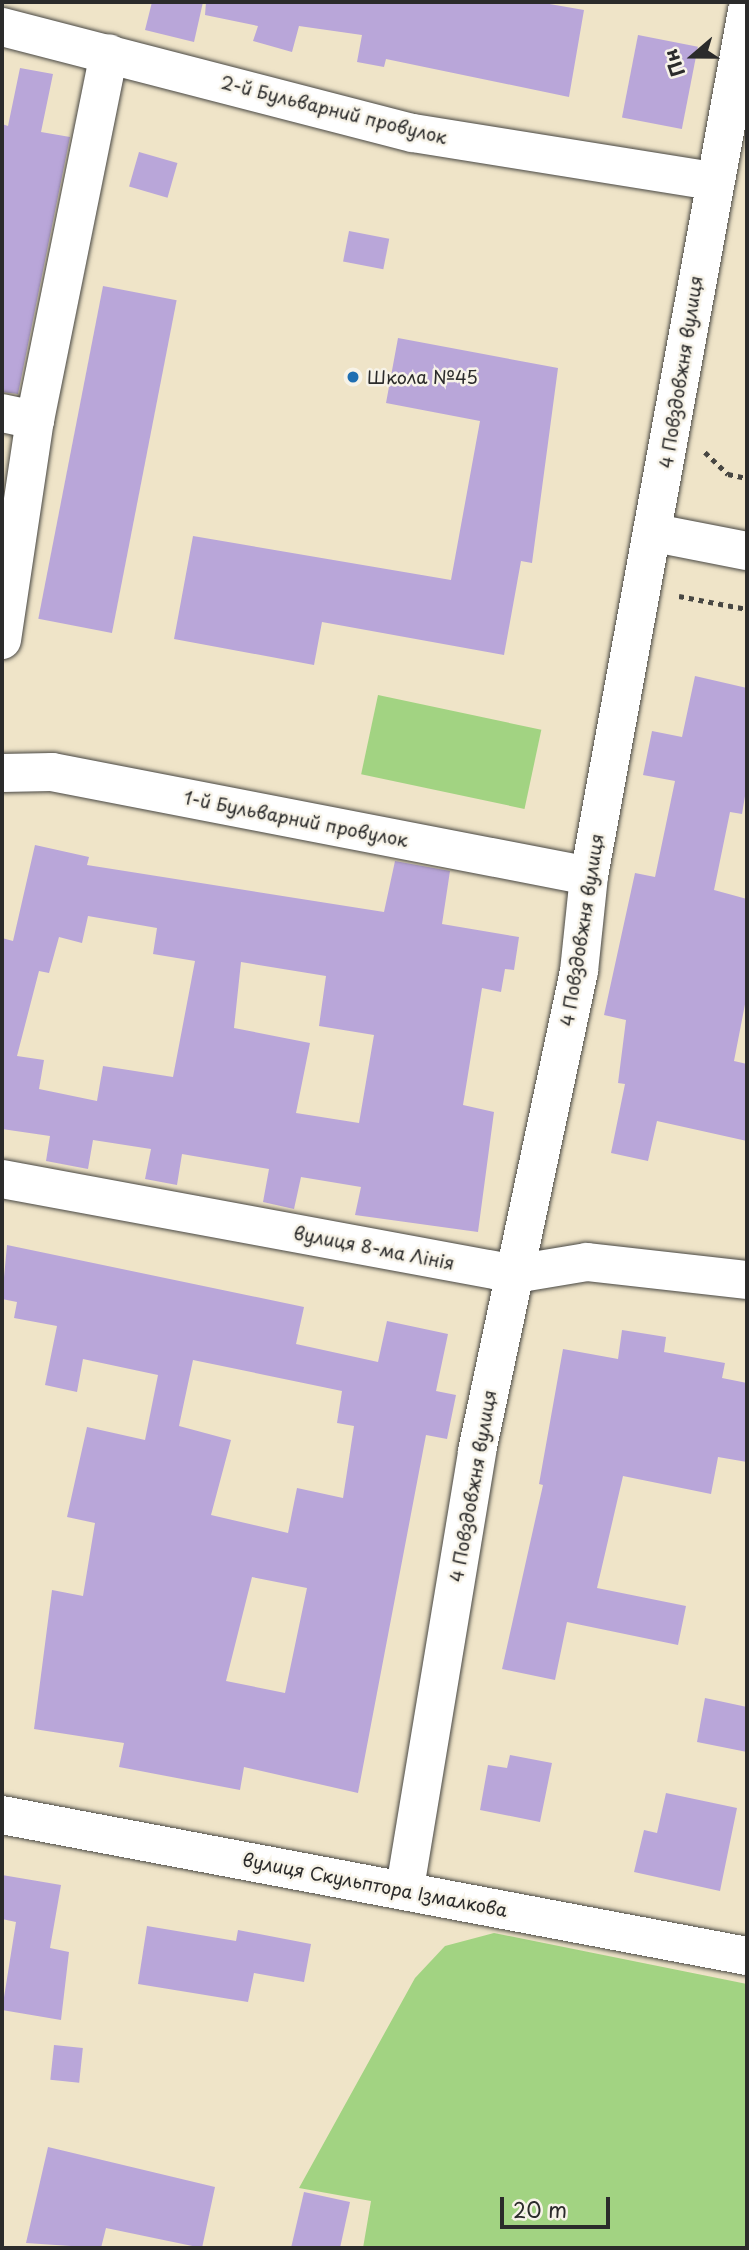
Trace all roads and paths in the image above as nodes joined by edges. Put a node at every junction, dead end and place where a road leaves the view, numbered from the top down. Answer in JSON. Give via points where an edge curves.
{"nodes":[{"id":1,"x":747,"y":11,"type":"edge"},
{"id":2,"x":2,"y":27,"type":"edge"},
{"id":3,"x":110,"y":53,"type":"junction"},
{"id":4,"x":712,"y":181,"type":"junction"},
{"id":5,"x":18,"y":416,"type":"edge"},
{"id":6,"x":655,"y":533,"type":"junction"},
{"id":7,"x":747,"y":551,"type":"edge"},
{"id":8,"x":643,"y":588,"type":"junction"},
{"id":9,"x":747,"y":609,"type":"edge"},
{"id":10,"x":2,"y":640,"type":"edge"},
{"id":11,"x":2,"y":773,"type":"edge"},
{"id":12,"x":589,"y":876,"type":"junction"},
{"id":13,"x":2,"y":1179,"type":"edge"},
{"id":14,"x":515,"y":1274,"type":"junction"},
{"id":15,"x":747,"y":1280,"type":"edge"},
{"id":16,"x":2,"y":1815,"type":"edge"},
{"id":17,"x":405,"y":1888,"type":"junction"},
{"id":18,"x":747,"y":1956,"type":"edge"}],
"edges":[{"from":1,"to":4,"type":"street","name":"4 Повздовжня вулиця"},
{"from":2,"to":3,"type":"street","name":"2-й Бульварний провулок"},
{"from":3,"to":4,"type":"street","name":"2-й Бульварний провулок","via":[[414,133]]},
{"from":3,"to":5,"type":"street"},
{"from":4,"to":6,"type":"street","name":"4 Повздовжня вулиця"},
{"from":5,"to":10,"type":"street"},
{"from":6,"to":7,"type":"street"},
{"from":6,"to":8,"type":"street","name":"4 Повздовжня вулиця"},
{"from":8,"to":9,"type":"path"},
{"from":8,"to":12,"type":"street","name":"4 Повздовжня вулиця"},
{"from":11,"to":12,"type":"street","name":"1-й Бульварний провулок","via":[[52,772]]},
{"from":12,"to":14,"type":"street","name":"4 Повздовжня вулиця","via":[[579,971]]},
{"from":13,"to":14,"type":"street","name":"вулиця 8-ма Лінія"},
{"from":14,"to":15,"type":"street","name":"вулиця 8-ма Лінія","via":[[587,1262]]},
{"from":14,"to":17,"type":"street","name":"4 Повздовжня вулиця","via":[[477,1451]]},
{"from":16,"to":17,"type":"street","name":"вулиця Скульптора Ізмалкова"},
{"from":17,"to":18,"type":"street","name":"вулиця Скульптора Ізмалкова"}]}
